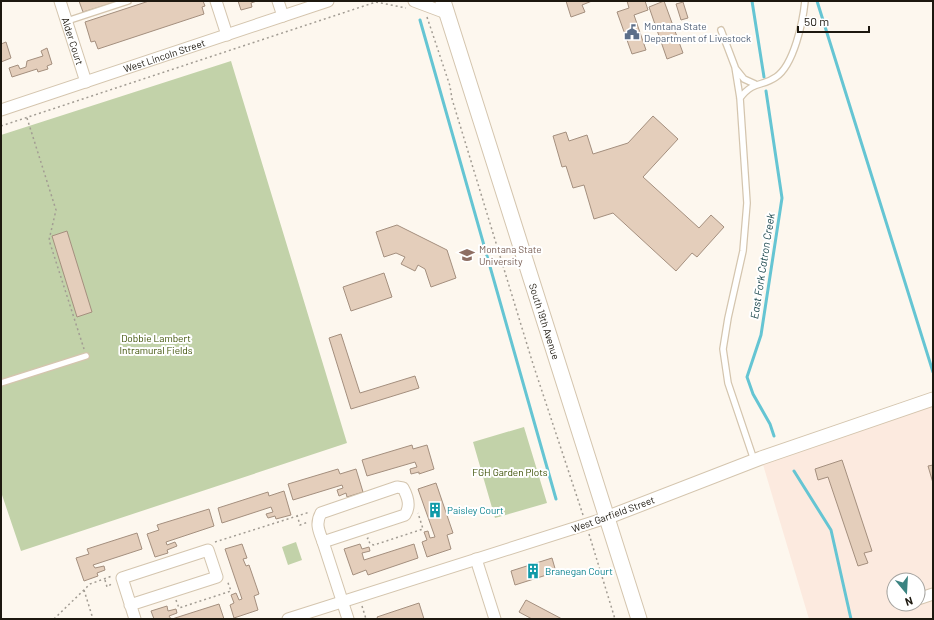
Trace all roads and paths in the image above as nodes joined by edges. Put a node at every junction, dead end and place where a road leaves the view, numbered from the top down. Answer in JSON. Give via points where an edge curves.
{"nodes":[{"id":1,"x":60,"y":1,"type":"edge"},
{"id":2,"x":128,"y":1,"type":"edge"},
{"id":3,"x":216,"y":1,"type":"edge"},
{"id":4,"x":278,"y":1,"type":"edge"},
{"id":5,"x":328,"y":1,"type":"edge"},
{"id":6,"x":806,"y":1,"type":"edge"},
{"id":7,"x":410,"y":4,"type":"edge"},
{"id":8,"x":445,"y":7,"type":"edge"},
{"id":9,"x":425,"y":14,"type":"dead end"},
{"id":10,"x":283,"y":16,"type":"junction"},
{"id":11,"x":67,"y":22,"type":"junction"},
{"id":12,"x":721,"y":30,"type":"dead end"},
{"id":13,"x":227,"y":35,"type":"junction"},
{"id":14,"x":735,"y":67,"type":"junction"},
{"id":15,"x":86,"y":82,"type":"junction"},
{"id":16,"x":755,"y":84,"type":"junction"},
{"id":17,"x":740,"y":98,"type":"junction"},
{"id":18,"x":1,"y":110,"type":"edge"},
{"id":19,"x":27,"y":118,"type":"junction"},
{"id":20,"x":1,"y":126,"type":"edge"},
{"id":21,"x":86,"y":356,"type":"joint"},
{"id":22,"x":1,"y":383,"type":"edge"},
{"id":23,"x":933,"y":399,"type":"edge"},
{"id":24,"x":754,"y":461,"type":"junction"},
{"id":25,"x":417,"y":508,"type":"dead end"},
{"id":26,"x":297,"y":515,"type":"junction"},
{"id":27,"x":315,"y":515,"type":"junction"},
{"id":28,"x":606,"y":518,"type":"junction"},
{"id":29,"x":586,"y":524,"type":"junction"},
{"id":30,"x":362,"y":540,"type":"dead end"},
{"id":31,"x":215,"y":542,"type":"dead end"},
{"id":32,"x":323,"y":542,"type":"junction"},
{"id":33,"x":476,"y":559,"type":"junction"},
{"id":34,"x":112,"y":576,"type":"dead end"},
{"id":35,"x":84,"y":590,"type":"junction"},
{"id":36,"x":130,"y":605,"type":"junction"},
{"id":37,"x":345,"y":610,"type":"edge"},
{"id":38,"x":54,"y":619,"type":"edge"},
{"id":39,"x":93,"y":619,"type":"edge"},
{"id":40,"x":135,"y":619,"type":"edge"},
{"id":41,"x":288,"y":619,"type":"edge"},
{"id":42,"x":366,"y":619,"type":"edge"},
{"id":43,"x":495,"y":619,"type":"edge"},
{"id":44,"x":615,"y":619,"type":"edge"},
{"id":45,"x":639,"y":619,"type":"edge"}],
"edges":[{"from":1,"to":11,"type":"street","name":"Alder Court"},
{"from":2,"to":11,"type":"lane"},
{"from":3,"to":13,"type":"street"},
{"from":4,"to":10,"type":"street"},
{"from":5,"to":10,"type":"street","name":"West Lincoln Street"},
{"from":6,"to":16,"type":"lane","via":[[792,55],[785,70],[775,78]]},
{"from":7,"to":8,"type":"street"},
{"from":7,"to":19,"type":"path","via":[[376,2]]},
{"from":8,"to":28,"type":"main road","name":"South 19th Avenue"},
{"from":9,"to":29,"type":"path","via":[[450,86],[488,220]]},
{"from":10,"to":13,"type":"street","name":"West Lincoln Street"},
{"from":11,"to":15,"type":"street","name":"Alder Court"},
{"from":12,"to":14,"type":"lane"},
{"from":13,"to":15,"type":"street","name":"West Lincoln Street"},
{"from":14,"to":16,"type":"lane","via":[[744,79]]},
{"from":14,"to":17,"type":"lane"},
{"from":15,"to":18,"type":"street","name":"West Lincoln Street"},
{"from":16,"to":17,"type":"lane"},
{"from":17,"to":24,"type":"lane","via":[[746,177],[746,227],[723,349],[728,383]]},
{"from":19,"to":20,"type":"path"},
{"from":19,"to":21,"type":"path","via":[[56,210],[49,240]]},
{"from":21,"to":22,"type":"lane"},
{"from":23,"to":24,"type":"street","name":"West Garfield Street"},
{"from":24,"to":28,"type":"street","name":"West Garfield Street"},
{"from":25,"to":30,"type":"path","via":[[423,529],[374,545],[370,544],[368,538]]},
{"from":26,"to":27,"type":"path"},
{"from":26,"to":27,"type":"path","via":[[300,525]]},
{"from":26,"to":31,"type":"path"},
{"from":27,"to":32,"type":"street"},
{"from":27,"to":32,"type":"street","via":[[389,489],[403,488],[406,495],[408,510],[405,515]]},
{"from":28,"to":29,"type":"street","name":"West Garfield Street"},
{"from":28,"to":45,"type":"main road","name":"South 19th Avenue"},
{"from":29,"to":33,"type":"street","name":"West Garfield Street"},
{"from":29,"to":44,"type":"path"},
{"from":32,"to":37,"type":"street"},
{"from":33,"to":37,"type":"street","name":"West Garfield Street"},
{"from":33,"to":43,"type":"street"},
{"from":34,"to":35,"type":"path","via":[[90,584]]},
{"from":35,"to":38,"type":"path"},
{"from":35,"to":39,"type":"path"},
{"from":36,"to":36,"type":"street","via":[[122,578],[208,550],[217,577]]},
{"from":36,"to":40,"type":"street"},
{"from":37,"to":41,"type":"street","name":"West Garfield Street"},
{"from":37,"to":42,"type":"path","via":[[362,605]]}]}
